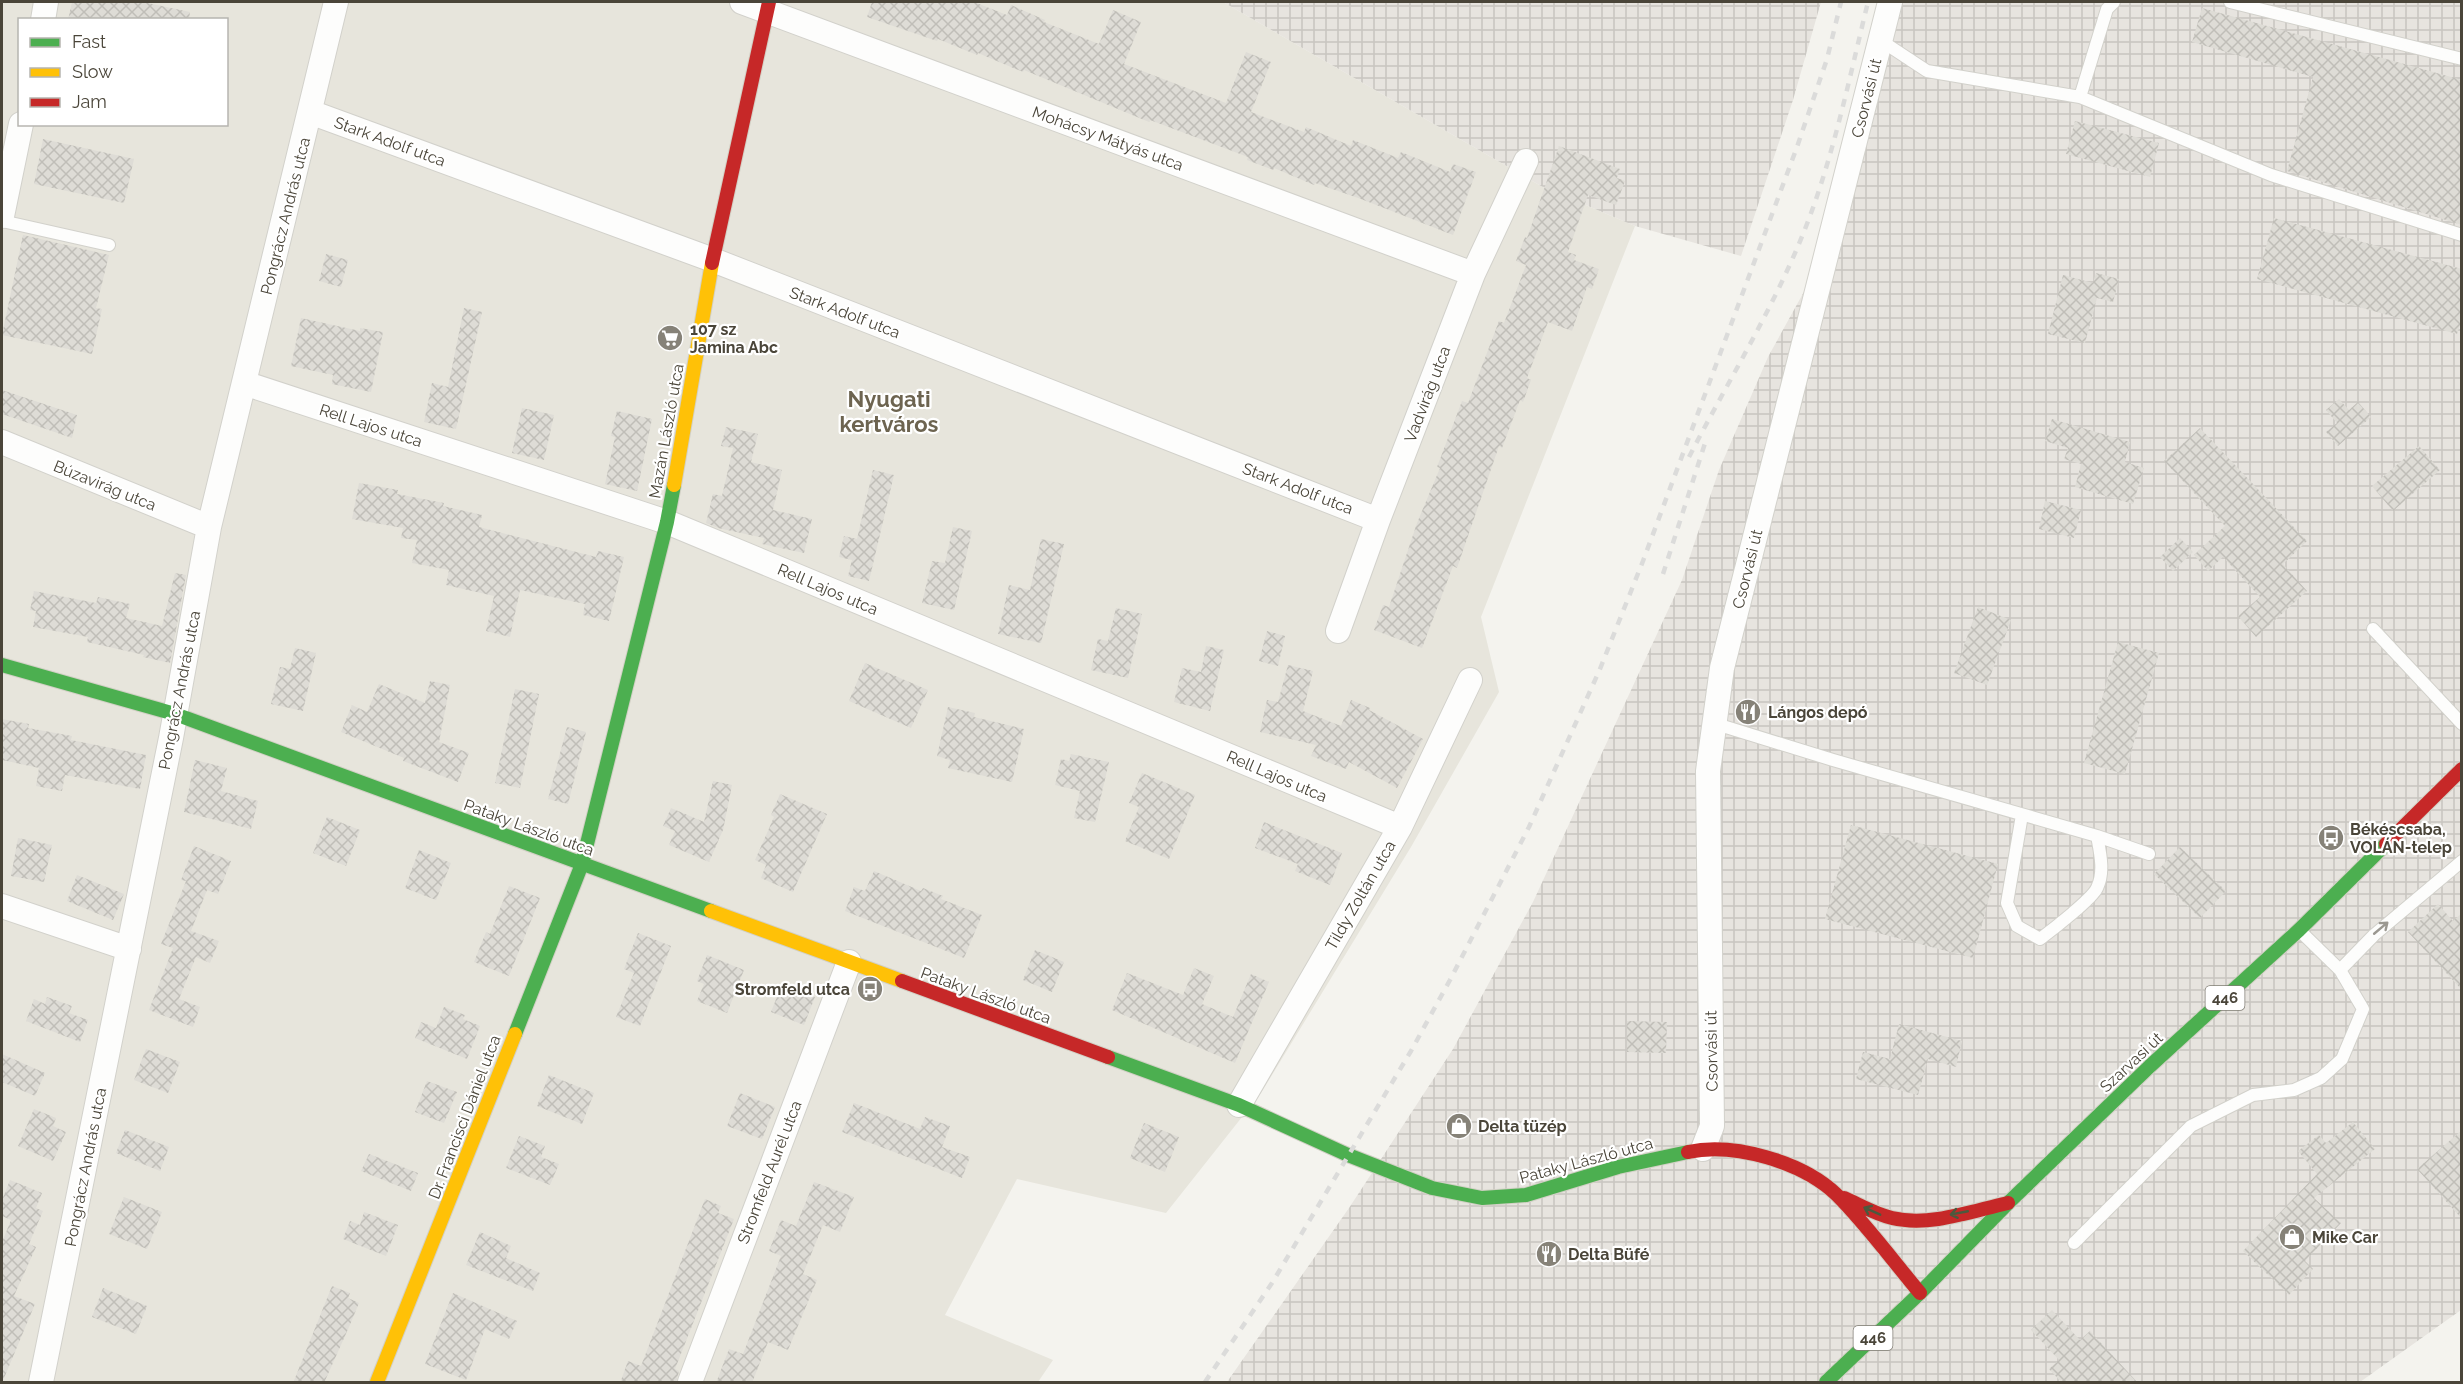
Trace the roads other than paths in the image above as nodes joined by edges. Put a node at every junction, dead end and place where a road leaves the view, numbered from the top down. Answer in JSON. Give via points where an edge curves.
{"nodes":[{"id":1,"x":46,"y":2,"type":"edge"},
{"id":2,"x":336,"y":2,"type":"edge"},
{"id":3,"x":742,"y":2,"type":"edge"},
{"id":4,"x":1890,"y":2,"type":"edge"},
{"id":5,"x":2114,"y":2,"type":"edge"},
{"id":6,"x":2230,"y":2,"type":"edge"},
{"id":7,"x":768,"y":6,"type":"edge"},
{"id":8,"x":43,"y":18,"type":"edge"},
{"id":9,"x":1880,"y":40,"type":"junction"},
{"id":10,"x":2462,"y":59,"type":"edge"},
{"id":11,"x":2080,"y":97,"type":"junction"},
{"id":12,"x":310,"y":112,"type":"junction"},
{"id":13,"x":21,"y":126,"type":"edge"},
{"id":14,"x":1526,"y":161,"type":"dead end"},
{"id":15,"x":2,"y":219,"type":"edge"},
{"id":16,"x":2462,"y":235,"type":"edge"},
{"id":17,"x":109,"y":245,"type":"dead end"},
{"id":18,"x":713,"y":260,"type":"junction"},
{"id":19,"x":1473,"y":274,"type":"junction"},
{"id":20,"x":244,"y":383,"type":"junction"},
{"id":21,"x":2,"y":442,"type":"edge"},
{"id":22,"x":1378,"y":520,"type":"junction"},
{"id":23,"x":667,"y":522,"type":"junction"},
{"id":24,"x":209,"y":527,"type":"junction"},
{"id":25,"x":2373,"y":628,"type":"dead end"},
{"id":26,"x":1338,"y":631,"type":"dead end"},
{"id":27,"x":2,"y":665,"type":"edge"},
{"id":28,"x":1470,"y":680,"type":"dead end"},
{"id":29,"x":175,"y":714,"type":"junction"},
{"id":30,"x":1713,"y":723,"type":"junction"},
{"id":31,"x":2462,"y":724,"type":"edge"},
{"id":32,"x":2462,"y":769,"type":"edge"},
{"id":33,"x":2022,"y":814,"type":"junction"},
{"id":34,"x":1400,"y":827,"type":"junction"},
{"id":35,"x":2097,"y":836,"type":"junction"},
{"id":36,"x":2149,"y":854,"type":"dead end"},
{"id":37,"x":2462,"y":861,"type":"edge"},
{"id":38,"x":582,"y":864,"type":"junction"},
{"id":39,"x":2,"y":906,"type":"edge"},
{"id":40,"x":2299,"y":930,"type":"junction"},
{"id":41,"x":129,"y":949,"type":"junction"},
{"id":42,"x":849,"y":962,"type":"junction"},
{"id":43,"x":2340,"y":970,"type":"junction"},
{"id":44,"x":1239,"y":1105,"type":"junction"},
{"id":45,"x":1703,"y":1149,"type":"junction"},
{"id":46,"x":1837,"y":1195,"type":"junction"},
{"id":47,"x":2008,"y":1203,"type":"junction"},
{"id":48,"x":2074,"y":1243,"type":"dead end"},
{"id":49,"x":1920,"y":1293,"type":"junction"},
{"id":50,"x":41,"y":1383,"type":"edge"},
{"id":51,"x":378,"y":1383,"type":"edge"},
{"id":52,"x":690,"y":1383,"type":"edge"},
{"id":53,"x":1826,"y":1383,"type":"edge"}],
"edges":[{"from":1,"to":8,"type":"street"},
{"from":2,"to":12,"type":"street","name":"Pongrácz András utca"},
{"from":3,"to":7,"type":"street","name":"Mohácsy Mátyás utca"},
{"from":4,"to":9,"type":"street","name":"Csorvási út"},
{"from":5,"to":11,"type":"lane","via":[[2107,9]]},
{"from":6,"to":10,"type":"lane"},
{"from":7,"to":18,"type":"street","name":"Mazán László utca"},
{"from":7,"to":19,"type":"street","name":"Mohácsy Mátyás utca"},
{"from":9,"to":11,"type":"lane","via":[[1927,71]]},
{"from":9,"to":30,"type":"street","name":"Csorvási út","via":[[1722,668]]},
{"from":11,"to":16,"type":"lane","via":[[2271,175]]},
{"from":12,"to":18,"type":"street","name":"Stark Adolf utca"},
{"from":12,"to":20,"type":"street","name":"Pongrácz András utca"},
{"from":13,"to":15,"type":"street"},
{"from":14,"to":19,"type":"street","name":"Vadvirág utca"},
{"from":15,"to":17,"type":"lane"},
{"from":18,"to":22,"type":"street","name":"Stark Adolf utca"},
{"from":18,"to":23,"type":"street","name":"Mazán László utca"},
{"from":19,"to":22,"type":"street","name":"Vadvirág utca"},
{"from":20,"to":23,"type":"street","name":"Rell Lajos utca"},
{"from":20,"to":24,"type":"street","name":"Pongrácz András utca"},
{"from":21,"to":24,"type":"street","name":"Búzavirág utca"},
{"from":22,"to":26,"type":"street","name":"Vadvirág utca"},
{"from":23,"to":34,"type":"street","name":"Rell Lajos utca"},
{"from":23,"to":38,"type":"street","name":"Mazán László utca"},
{"from":24,"to":29,"type":"street","name":"Pongrácz András utca"},
{"from":25,"to":31,"type":"lane"},
{"from":27,"to":29,"type":"street","name":"Pataky László utca"},
{"from":28,"to":34,"type":"street","name":"Tildy Zoltán utca"},
{"from":29,"to":38,"type":"street","name":"Pataky László utca"},
{"from":29,"to":41,"type":"street","name":"Pongrácz András utca"},
{"from":30,"to":33,"type":"lane"},
{"from":30,"to":45,"type":"street","name":"Csorvási út","via":[[1708,771],[1712,1126]]},
{"from":32,"to":40,"type":"street","name":"Szarvasi út","number":"446"},
{"from":33,"to":35,"type":"lane"},
{"from":33,"to":35,"type":"lane","via":[[2007,903],[2017,926],[2040,939],[2097,888],[2102,862]]},
{"from":34,"to":44,"type":"street","name":"Tildy Zoltán utca"},
{"from":35,"to":36,"type":"lane"},
{"from":43,"to":37,"type":"lane","one_way":true,"via":[[2374,935]]},
{"from":38,"to":42,"type":"street","name":"Pataky László utca"},
{"from":38,"to":51,"type":"street","name":"Dr. Francisci Dániel utca"},
{"from":39,"to":41,"type":"street"},
{"from":40,"to":43,"type":"lane"},
{"from":40,"to":47,"type":"street","name":"Szarvasi út","number":"446"},
{"from":41,"to":50,"type":"street","name":"Pongrácz András utca"},
{"from":42,"to":44,"type":"street","name":"Pataky László utca"},
{"from":42,"to":52,"type":"street","name":"Stromfeld Aurél utca"},
{"from":43,"to":48,"type":"lane","via":[[2363,1009],[2342,1059],[2321,1078],[2294,1090],[2253,1095],[2191,1126]]},
{"from":44,"to":45,"type":"street","name":"Pataky László utca","via":[[1432,1188],[1482,1198],[1527,1195],[1618,1167]]},
{"from":45,"to":46,"type":"street","name":"Pataky László utca","via":[[1744,1152],[1776,1160],[1819,1181]]},
{"from":47,"to":46,"type":"street","one_way":true,"via":[[1906,1220],[1880,1215]]},
{"from":46,"to":49,"type":"street","name":"Pataky László utca"},
{"from":47,"to":49,"type":"street","name":"Szarvasi út","number":"446"},
{"from":49,"to":53,"type":"street","name":"Szarvasi út","number":"446"}]}
